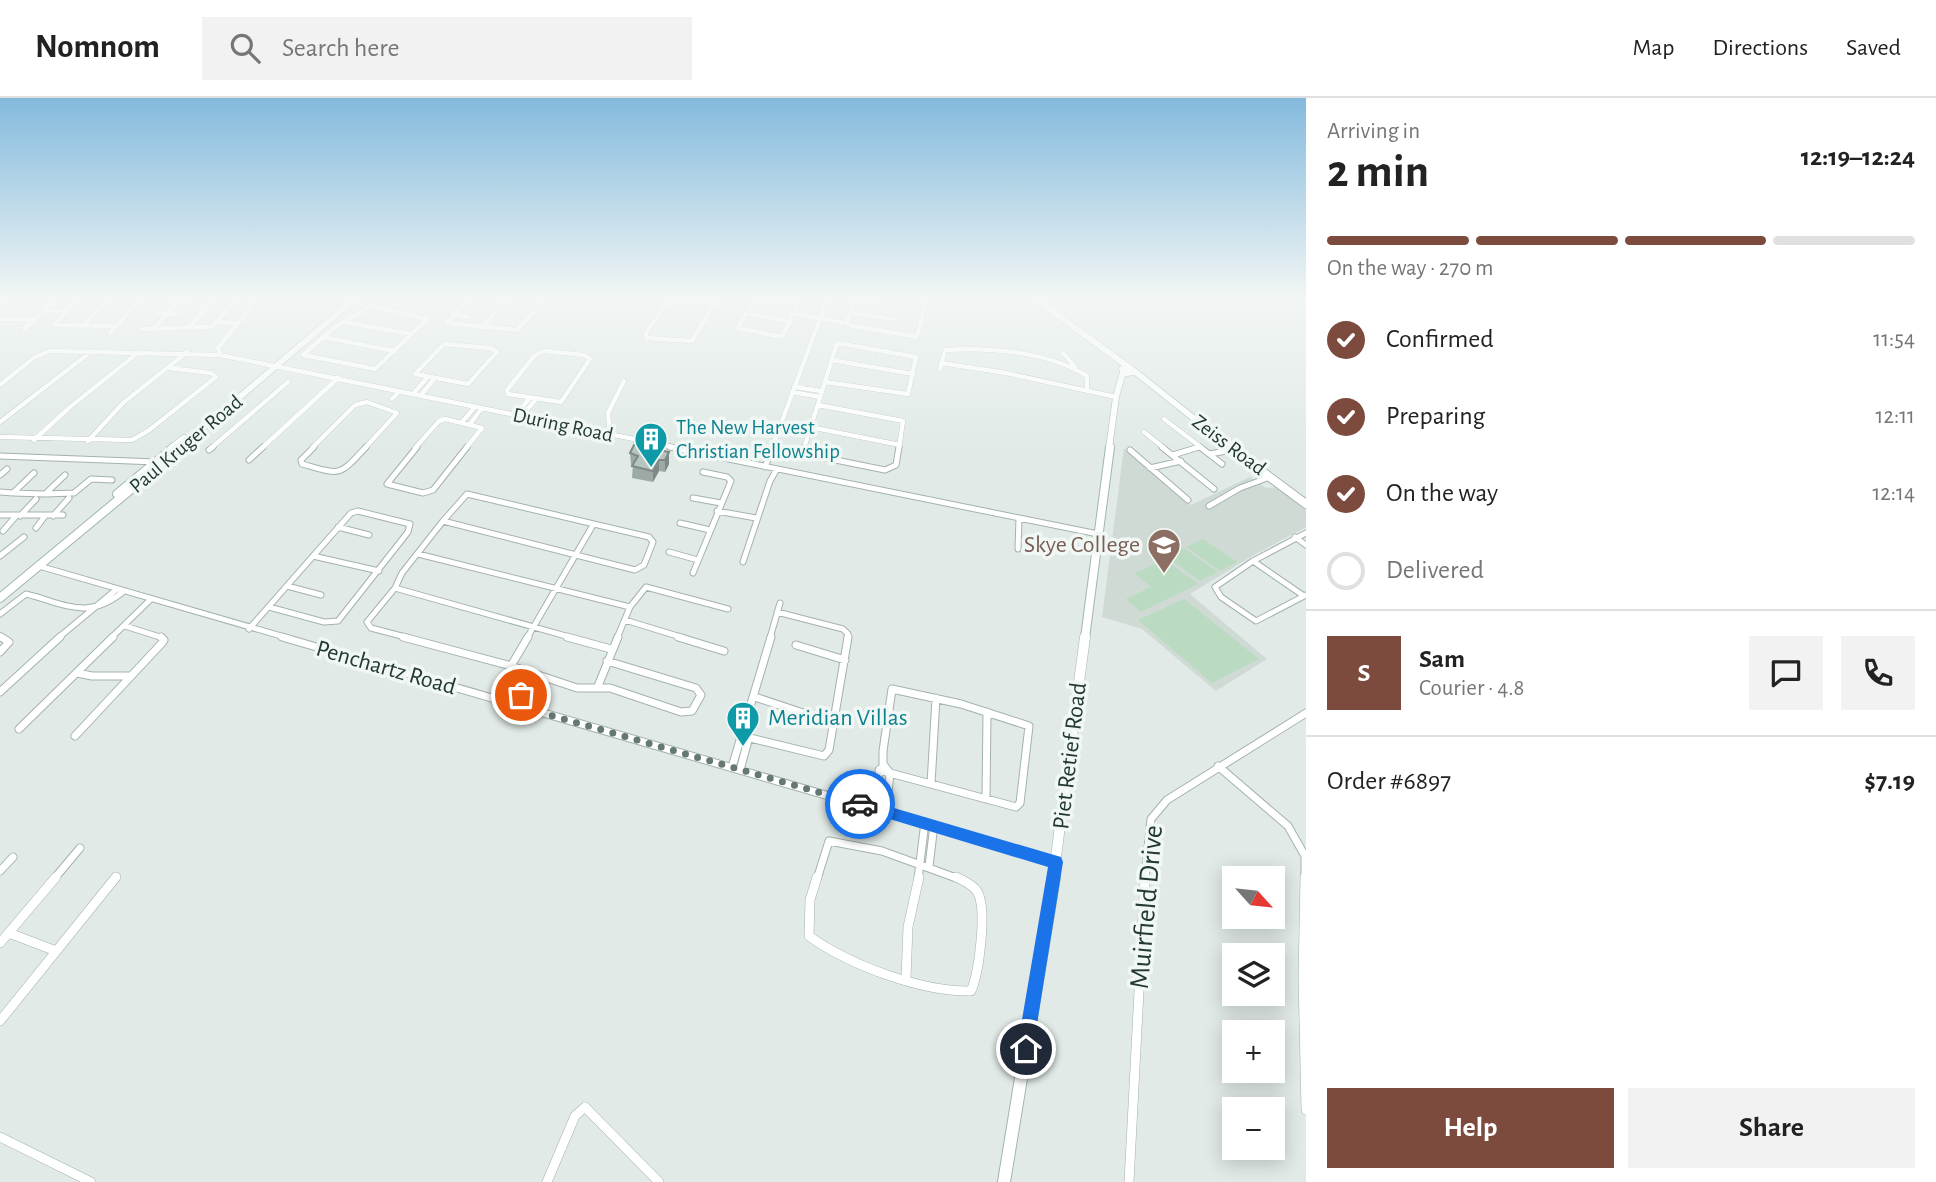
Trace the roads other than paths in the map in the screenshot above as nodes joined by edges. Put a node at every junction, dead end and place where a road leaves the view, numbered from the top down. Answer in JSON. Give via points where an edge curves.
{"nodes":[{"id":1,"x":223,"y":348,"type":"edge"},
{"id":2,"x":298,"y":348,"type":"edge"},
{"id":3,"x":311,"y":348,"type":"edge"},
{"id":4,"x":376,"y":348,"type":"edge"},
{"id":5,"x":397,"y":348,"type":"edge"},
{"id":6,"x":440,"y":348,"type":"edge"},
{"id":7,"x":471,"y":348,"type":"edge"},
{"id":8,"x":809,"y":348,"type":"edge"},
{"id":9,"x":835,"y":348,"type":"edge"},
{"id":10,"x":871,"y":348,"type":"edge"},
{"id":11,"x":1100,"y":348,"type":"edge"},
{"id":12,"x":92,"y":351,"type":"junction"},
{"id":13,"x":394,"y":351,"type":"junction"},
{"id":14,"x":139,"y":352,"type":"junction"},
{"id":15,"x":186,"y":353,"type":"junction"},
{"id":16,"x":219,"y":353,"type":"junction"},
{"id":17,"x":1063,"y":353,"type":"dead end"},
{"id":18,"x":831,"y":360,"type":"junction"},
{"id":19,"x":341,"y":364,"type":"junction"},
{"id":20,"x":276,"y":367,"type":"junction"},
{"id":21,"x":1075,"y":367,"type":"junction"},
{"id":22,"x":169,"y":368,"type":"junction"},
{"id":23,"x":1128,"y":371,"type":"junction"},
{"id":24,"x":913,"y":374,"type":"junction"},
{"id":25,"x":327,"y":376,"type":"junction"},
{"id":26,"x":338,"y":378,"type":"junction"},
{"id":27,"x":427,"y":378,"type":"junction"},
{"id":28,"x":434,"y":379,"type":"junction"},
{"id":29,"x":624,"y":381,"type":"dead end"},
{"id":30,"x":288,"y":382,"type":"dead end"},
{"id":31,"x":824,"y":382,"type":"junction"},
{"id":32,"x":0,"y":385,"type":"edge"},
{"id":33,"x":793,"y":390,"type":"junction"},
{"id":34,"x":1087,"y":390,"type":"junction"},
{"id":35,"x":400,"y":391,"type":"junction"},
{"id":36,"x":413,"y":394,"type":"junction"},
{"id":37,"x":821,"y":394,"type":"junction"},
{"id":38,"x":421,"y":395,"type":"junction"},
{"id":39,"x":532,"y":399,"type":"junction"},
{"id":40,"x":1116,"y":399,"type":"junction"},
{"id":41,"x":818,"y":405,"type":"junction"},
{"id":42,"x":383,"y":407,"type":"junction"},
{"id":43,"x":475,"y":407,"type":"junction"},
{"id":44,"x":482,"y":408,"type":"junction"},
{"id":45,"x":519,"y":416,"type":"junction"},
{"id":46,"x":1164,"y":419,"type":"dead end"},
{"id":47,"x":0,"y":422,"type":"edge"},
{"id":48,"x":462,"y":422,"type":"junction"},
{"id":49,"x":470,"y":424,"type":"junction"},
{"id":50,"x":810,"y":428,"type":"junction"},
{"id":51,"x":1144,"y":432,"type":"dead end"},
{"id":52,"x":610,"y":435,"type":"junction"},
{"id":53,"x":0,"y":438,"type":"edge"},
{"id":54,"x":34,"y":440,"type":"junction"},
{"id":55,"x":88,"y":441,"type":"junction"},
{"id":56,"x":900,"y":445,"type":"junction"},
{"id":57,"x":1230,"y":448,"type":"junction"},
{"id":58,"x":209,"y":450,"type":"dead end"},
{"id":59,"x":1130,"y":450,"type":"dead end"},
{"id":60,"x":1204,"y":451,"type":"junction"},
{"id":61,"x":1173,"y":455,"type":"junction"},
{"id":62,"x":0,"y":456,"type":"edge"},
{"id":63,"x":143,"y":460,"type":"junction"},
{"id":64,"x":249,"y":460,"type":"dead end"},
{"id":65,"x":1181,"y":461,"type":"junction"},
{"id":66,"x":158,"y":463,"type":"junction"},
{"id":67,"x":1222,"y":464,"type":"dead end"},
{"id":68,"x":771,"y":468,"type":"junction"},
{"id":69,"x":1150,"y":468,"type":"junction"},
{"id":70,"x":8,"y":469,"type":"dead end"},
{"id":71,"x":703,"y":472,"type":"dead end"},
{"id":72,"x":34,"y":473,"type":"dead end"},
{"id":73,"x":138,"y":474,"type":"junction"},
{"id":74,"x":0,"y":475,"type":"edge"},
{"id":75,"x":65,"y":475,"type":"dead end"},
{"id":76,"x":1270,"y":477,"type":"junction"},
{"id":77,"x":112,"y":480,"type":"dead end"},
{"id":78,"x":1214,"y":489,"type":"dead end"},
{"id":79,"x":0,"y":492,"type":"edge"},
{"id":80,"x":13,"y":493,"type":"junction"},
{"id":81,"x":45,"y":494,"type":"junction"},
{"id":82,"x":69,"y":498,"type":"dead end"},
{"id":83,"x":693,"y":498,"type":"dead end"},
{"id":84,"x":36,"y":499,"type":"dead end"},
{"id":85,"x":1188,"y":500,"type":"dead end"},
{"id":86,"x":721,"y":503,"type":"junction"},
{"id":87,"x":1306,"y":504,"type":"edge"},
{"id":88,"x":1209,"y":506,"type":"dead end"},
{"id":89,"x":717,"y":511,"type":"junction"},
{"id":90,"x":0,"y":515,"type":"edge"},
{"id":91,"x":63,"y":515,"type":"dead end"},
{"id":92,"x":18,"y":516,"type":"junction"},
{"id":93,"x":46,"y":516,"type":"junction"},
{"id":94,"x":53,"y":516,"type":"junction"},
{"id":95,"x":1019,"y":518,"type":"junction"},
{"id":96,"x":756,"y":519,"type":"junction"},
{"id":97,"x":443,"y":521,"type":"junction"},
{"id":98,"x":680,"y":523,"type":"dead end"},
{"id":99,"x":593,"y":525,"type":"junction"},
{"id":100,"x":338,"y":527,"type":"junction"},
{"id":101,"x":36,"y":528,"type":"dead end"},
{"id":102,"x":710,"y":530,"type":"junction"},
{"id":103,"x":3,"y":531,"type":"dead end"},
{"id":104,"x":1306,"y":533,"type":"edge"},
{"id":105,"x":1098,"y":534,"type":"junction"},
{"id":106,"x":369,"y":535,"type":"dead end"},
{"id":107,"x":24,"y":537,"type":"dead end"},
{"id":108,"x":1295,"y":537,"type":"junction"},
{"id":109,"x":1306,"y":545,"type":"edge"},
{"id":110,"x":1018,"y":549,"type":"dead end"},
{"id":111,"x":669,"y":552,"type":"dead end"},
{"id":112,"x":10,"y":554,"type":"dead end"},
{"id":113,"x":418,"y":554,"type":"junction"},
{"id":114,"x":576,"y":554,"type":"junction"},
{"id":115,"x":0,"y":556,"type":"edge"},
{"id":116,"x":313,"y":556,"type":"junction"},
{"id":117,"x":698,"y":560,"type":"junction"},
{"id":118,"x":1253,"y":561,"type":"junction"},
{"id":119,"x":743,"y":562,"type":"dead end"},
{"id":120,"x":42,"y":564,"type":"junction"},
{"id":121,"x":379,"y":571,"type":"junction"},
{"id":122,"x":693,"y":573,"type":"dead end"},
{"id":123,"x":287,"y":586,"type":"junction"},
{"id":124,"x":395,"y":588,"type":"junction"},
{"id":125,"x":556,"y":588,"type":"junction"},
{"id":126,"x":120,"y":590,"type":"junction"},
{"id":127,"x":321,"y":595,"type":"dead end"},
{"id":128,"x":1305,"y":595,"type":"edge"},
{"id":129,"x":0,"y":598,"type":"edge"},
{"id":130,"x":151,"y":599,"type":"junction"},
{"id":131,"x":780,"y":603,"type":"dead end"},
{"id":132,"x":269,"y":607,"type":"junction"},
{"id":133,"x":630,"y":607,"type":"junction"},
{"id":134,"x":728,"y":608,"type":"dead end"},
{"id":135,"x":87,"y":612,"type":"junction"},
{"id":136,"x":777,"y":612,"type":"junction"},
{"id":137,"x":0,"y":614,"type":"edge"},
{"id":138,"x":625,"y":620,"type":"junction"},
{"id":139,"x":125,"y":625,"type":"junction"},
{"id":140,"x":534,"y":626,"type":"junction"},
{"id":141,"x":249,"y":629,"type":"junction"},
{"id":142,"x":0,"y":636,"type":"edge"},
{"id":143,"x":796,"y":645,"type":"dead end"},
{"id":144,"x":611,"y":649,"type":"junction"},
{"id":145,"x":724,"y":651,"type":"dead end"},
{"id":146,"x":0,"y":652,"type":"edge"},
{"id":147,"x":845,"y":660,"type":"junction"},
{"id":148,"x":607,"y":661,"type":"junction"},
{"id":149,"x":510,"y":666,"type":"junction"},
{"id":150,"x":523,"y":670,"type":"junction"},
{"id":151,"x":77,"y":673,"type":"junction"},
{"id":152,"x":533,"y":674,"type":"junction"},
{"id":153,"x":131,"y":676,"type":"junction"},
{"id":154,"x":516,"y":683,"type":"dead end"},
{"id":155,"x":526,"y":686,"type":"dead end"},
{"id":156,"x":598,"y":686,"type":"junction"},
{"id":157,"x":0,"y":692,"type":"edge"},
{"id":158,"x":510,"y":692,"type":"dead end"},
{"id":159,"x":521,"y":695,"type":"dead end"},
{"id":160,"x":755,"y":696,"type":"junction"},
{"id":161,"x":936,"y":698,"type":"junction"},
{"id":162,"x":504,"y":702,"type":"junction"},
{"id":163,"x":515,"y":705,"type":"junction"},
{"id":164,"x":987,"y":712,"type":"junction"},
{"id":165,"x":803,"y":713,"type":"dead end"},
{"id":166,"x":1306,"y":713,"type":"edge"},
{"id":167,"x":19,"y":729,"type":"dead end"},
{"id":168,"x":746,"y":735,"type":"junction"},
{"id":169,"x":75,"y":736,"type":"dead end"},
{"id":170,"x":1218,"y":766,"type":"junction"},
{"id":171,"x":732,"y":767,"type":"junction"},
{"id":172,"x":881,"y":767,"type":"junction"},
{"id":173,"x":740,"y":770,"type":"junction"},
{"id":174,"x":890,"y":773,"type":"junction"},
{"id":175,"x":931,"y":784,"type":"junction"},
{"id":176,"x":986,"y":799,"type":"junction"},
{"id":177,"x":872,"y":807,"type":"junction"},
{"id":178,"x":886,"y":811,"type":"junction"},
{"id":179,"x":925,"y":822,"type":"junction"},
{"id":180,"x":934,"y":825,"type":"junction"},
{"id":181,"x":80,"y":848,"type":"dead end"},
{"id":182,"x":13,"y":857,"type":"dead end"},
{"id":183,"x":1056,"y":862,"type":"junction"},
{"id":184,"x":923,"y":866,"type":"junction"},
{"id":185,"x":0,"y":871,"type":"edge"},
{"id":186,"x":116,"y":877,"type":"dead end"},
{"id":187,"x":9,"y":933,"type":"junction"},
{"id":188,"x":0,"y":943,"type":"edge"},
{"id":189,"x":56,"y":951,"type":"junction"},
{"id":190,"x":906,"y":978,"type":"junction"},
{"id":191,"x":0,"y":1021,"type":"edge"},
{"id":192,"x":1306,"y":1110,"type":"edge"},
{"id":193,"x":0,"y":1137,"type":"edge"},
{"id":194,"x":91,"y":1182,"type":"edge"},
{"id":195,"x":547,"y":1182,"type":"edge"},
{"id":196,"x":659,"y":1182,"type":"edge"},
{"id":197,"x":1004,"y":1182,"type":"edge"},
{"id":198,"x":1129,"y":1182,"type":"edge"}],
"edges":[{"from":1,"to":16,"type":"street"},
{"from":2,"to":20,"type":"street","name":"Paul Kruger Road"},
{"from":3,"to":19,"type":"street","via":[[303,355]]},
{"from":4,"to":13,"type":"street"},
{"from":5,"to":13,"type":"street"},
{"from":6,"to":27,"type":"street","via":[[415,372]]},
{"from":7,"to":28,"type":"street","via":[[497,351],[468,384]]},
{"from":8,"to":33,"type":"street"},
{"from":9,"to":18,"type":"street"},
{"from":10,"to":24,"type":"street","via":[[914,356]]},
{"from":11,"to":23,"type":"street","name":"Zeiss Road"},
{"from":12,"to":14,"type":"street","name":"During Road"},
{"from":12,"to":32,"type":"street","name":"During Road","via":[[42,353]]},
{"from":12,"to":47,"type":"street"},
{"from":13,"to":19,"type":"street","via":[[374,369]]},
{"from":14,"to":15,"type":"street","name":"During Road"},
{"from":14,"to":54,"type":"street"},
{"from":15,"to":16,"type":"street","name":"During Road"},
{"from":15,"to":22,"type":"street"},
{"from":16,"to":20,"type":"street","name":"During Road"},
{"from":17,"to":21,"type":"street"},
{"from":18,"to":24,"type":"street"},
{"from":18,"to":31,"type":"street"},
{"from":19,"to":25,"type":"street"},
{"from":20,"to":25,"type":"street","name":"During Road"},
{"from":20,"to":66,"type":"street","name":"Paul Kruger Road"},
{"from":21,"to":34,"type":"street","via":[[1087,376]]},
{"from":21,"to":34,"type":"street","via":[[987,349],[945,349],[940,366]]},
{"from":22,"to":55,"type":"street","via":[[122,403]]},
{"from":22,"to":55,"type":"street","via":[[216,377],[138,438]]},
{"from":23,"to":40,"type":"street","name":"Piet Retief Road","via":[[1120,377]]},
{"from":23,"to":57,"type":"street","name":"Zeiss Road"},
{"from":24,"to":31,"type":"street","via":[[910,392],[905,395]]},
{"from":25,"to":26,"type":"street","name":"During Road"},
{"from":26,"to":35,"type":"street","name":"During Road"},
{"from":26,"to":64,"type":"street"},
{"from":27,"to":28,"type":"street"},
{"from":27,"to":36,"type":"street"},
{"from":28,"to":38,"type":"street"},
{"from":29,"to":52,"type":"street","via":[[609,409]]},
{"from":30,"to":58,"type":"street"},
{"from":31,"to":37,"type":"street"},
{"from":33,"to":37,"type":"street"},
{"from":33,"to":68,"type":"street"},
{"from":34,"to":40,"type":"street"},
{"from":35,"to":36,"type":"street","name":"During Road"},
{"from":35,"to":42,"type":"street"},
{"from":36,"to":38,"type":"street","name":"During Road"},
{"from":37,"to":41,"type":"street"},
{"from":38,"to":43,"type":"street","name":"During Road"},
{"from":39,"to":39,"type":"street","via":[[510,395],[507,390],[536,354],[589,357],[562,401]]},
{"from":39,"to":45,"type":"street"},
{"from":40,"to":105,"type":"street","name":"Piet Retief Road"},
{"from":41,"to":50,"type":"street"},
{"from":41,"to":56,"type":"street","via":[[901,419],[905,423]]},
{"from":42,"to":42,"type":"street","via":[[396,415],[344,471],[302,464],[357,404]]},
{"from":43,"to":44,"type":"street","name":"During Road"},
{"from":43,"to":48,"type":"street"},
{"from":44,"to":45,"type":"street","name":"During Road"},
{"from":44,"to":49,"type":"street"},
{"from":45,"to":52,"type":"street","name":"During Road"},
{"from":46,"to":60,"type":"street"},
{"from":48,"to":49,"type":"street"},
{"from":48,"to":49,"type":"street","via":[[439,421],[387,484],[430,492],[481,430]]},
{"from":50,"to":56,"type":"street"},
{"from":50,"to":56,"type":"street","via":[[806,454],[889,470],[896,465]]},
{"from":51,"to":61,"type":"street"},
{"from":52,"to":68,"type":"street","name":"During Road"},
{"from":53,"to":54,"type":"street"},
{"from":54,"to":55,"type":"street"},
{"from":57,"to":60,"type":"street"},
{"from":57,"to":76,"type":"street","name":"Zeiss Road"},
{"from":59,"to":69,"type":"street"},
{"from":60,"to":61,"type":"street"},
{"from":60,"to":67,"type":"street"},
{"from":61,"to":65,"type":"street"},
{"from":62,"to":63,"type":"street"},
{"from":63,"to":66,"type":"street"},
{"from":63,"to":73,"type":"street"},
{"from":65,"to":69,"type":"street"},
{"from":65,"to":78,"type":"street"},
{"from":66,"to":73,"type":"street","name":"Paul Kruger Road"},
{"from":66,"to":120,"type":"street","name":"Paul Kruger Road"},
{"from":68,"to":95,"type":"street","name":"During Road"},
{"from":68,"to":96,"type":"street"},
{"from":69,"to":85,"type":"street"},
{"from":70,"to":74,"type":"street"},
{"from":71,"to":86,"type":"street","via":[[730,479]]},
{"from":72,"to":80,"type":"street"},
{"from":73,"to":120,"type":"street","name":"Paul Kruger Road"},
{"from":75,"to":81,"type":"street"},
{"from":76,"to":87,"type":"street","name":"Zeiss Road"},
{"from":76,"to":88,"type":"street"},
{"from":77,"to":81,"type":"street","via":[[92,479],[74,493]]},
{"from":79,"to":80,"type":"street"},
{"from":80,"to":81,"type":"street"},
{"from":82,"to":94,"type":"street"},
{"from":83,"to":86,"type":"street"},
{"from":84,"to":92,"type":"street"},
{"from":86,"to":89,"type":"street"},
{"from":89,"to":96,"type":"street"},
{"from":89,"to":102,"type":"street"},
{"from":90,"to":92,"type":"street"},
{"from":91,"to":94,"type":"street"},
{"from":92,"to":93,"type":"street"},
{"from":92,"to":103,"type":"street"},
{"from":93,"to":94,"type":"street"},
{"from":93,"to":101,"type":"street"},
{"from":95,"to":105,"type":"street","name":"During Road"},
{"from":95,"to":110,"type":"street"},
{"from":96,"to":119,"type":"street"},
{"from":97,"to":99,"type":"street","via":[[467,494]]},
{"from":97,"to":113,"type":"street"},
{"from":97,"to":114,"type":"street"},
{"from":98,"to":102,"type":"street"},
{"from":99,"to":114,"type":"street"},
{"from":99,"to":114,"type":"street","via":[[651,538],[643,565],[635,570]]},
{"from":100,"to":106,"type":"street"},
{"from":100,"to":116,"type":"street"},
{"from":100,"to":121,"type":"street","via":[[358,511],[410,524]]},
{"from":102,"to":117,"type":"street"},
{"from":104,"to":108,"type":"street"},
{"from":105,"to":183,"type":"street","name":"Piet Retief Road"},
{"from":107,"to":115,"type":"street"},
{"from":108,"to":109,"type":"street"},
{"from":108,"to":118,"type":"street"},
{"from":111,"to":117,"type":"street"},
{"from":112,"to":115,"type":"street"},
{"from":113,"to":124,"type":"street"},
{"from":113,"to":125,"type":"street"},
{"from":114,"to":125,"type":"street"},
{"from":116,"to":121,"type":"street"},
{"from":116,"to":123,"type":"street"},
{"from":117,"to":122,"type":"street"},
{"from":118,"to":128,"type":"street"},
{"from":118,"to":128,"type":"street","via":[[1215,587],[1248,618],[1262,621]]},
{"from":120,"to":126,"type":"street","name":"Penchartz Road"},
{"from":120,"to":129,"type":"street","name":"Paul Kruger Road"},
{"from":121,"to":132,"type":"street","via":[[346,615],[335,622]]},
{"from":123,"to":127,"type":"street"},
{"from":123,"to":132,"type":"street"},
{"from":124,"to":140,"type":"street"},
{"from":124,"to":149,"type":"street","via":[[367,622],[370,627]]},
{"from":125,"to":133,"type":"street"},
{"from":125,"to":140,"type":"street"},
{"from":126,"to":130,"type":"street","name":"Penchartz Road"},
{"from":126,"to":135,"type":"street","via":[[109,606]]},
{"from":130,"to":139,"type":"street"},
{"from":130,"to":141,"type":"street","name":"Penchartz Road"},
{"from":131,"to":136,"type":"street"},
{"from":132,"to":141,"type":"street"},
{"from":133,"to":134,"type":"street","via":[[647,587]]},
{"from":133,"to":138,"type":"street"},
{"from":135,"to":137,"type":"street","via":[[26,594]]},
{"from":135,"to":157,"type":"street"},
{"from":136,"to":147,"type":"street","via":[[846,630]]},
{"from":136,"to":160,"type":"street"},
{"from":138,"to":144,"type":"street"},
{"from":138,"to":145,"type":"street"},
{"from":139,"to":151,"type":"street"},
{"from":139,"to":153,"type":"street","via":[[164,639]]},
{"from":140,"to":144,"type":"street"},
{"from":140,"to":149,"type":"street"},
{"from":141,"to":162,"type":"street","name":"Penchartz Road"},
{"from":142,"to":146,"type":"street","via":[[9,642]]},
{"from":143,"to":147,"type":"street"},
{"from":144,"to":148,"type":"street"},
{"from":147,"to":168,"type":"street","via":[[829,750],[824,756]]},
{"from":148,"to":156,"type":"street"},
{"from":148,"to":156,"type":"street","via":[[696,688],[701,695],[694,709],[684,713]]},
{"from":149,"to":150,"type":"street"},
{"from":150,"to":152,"type":"street"},
{"from":150,"to":154,"type":"street"},
{"from":151,"to":153,"type":"street","via":[[96,679]]},
{"from":151,"to":167,"type":"street"},
{"from":152,"to":155,"type":"street"},
{"from":152,"to":156,"type":"street","via":[[577,688]]},
{"from":153,"to":169,"type":"street"},
{"from":158,"to":162,"type":"street"},
{"from":159,"to":163,"type":"street"},
{"from":160,"to":165,"type":"street"},
{"from":160,"to":168,"type":"street"},
{"from":161,"to":164,"type":"street"},
{"from":161,"to":172,"type":"street","via":[[890,690]]},
{"from":161,"to":175,"type":"street"},
{"from":162,"to":163,"type":"street","name":"Penchartz Road"},
{"from":163,"to":171,"type":"street","name":"Penchartz Road"},
{"from":164,"to":176,"type":"street"},
{"from":164,"to":176,"type":"street","via":[[1022,722],[1029,729],[1020,805]]},
{"from":166,"to":170,"type":"street","name":"Muirfield Drive"},
{"from":168,"to":171,"type":"street"},
{"from":168,"to":173,"type":"street"},
{"from":170,"to":192,"type":"street","via":[[1288,826],[1304,856]]},
{"from":170,"to":198,"type":"street","name":"Muirfield Drive","via":[[1167,800],[1149,826]]},
{"from":171,"to":173,"type":"street","name":"Penchartz Road"},
{"from":172,"to":174,"type":"street"},
{"from":172,"to":177,"type":"street"},
{"from":173,"to":177,"type":"street","name":"Penchartz Road"},
{"from":174,"to":175,"type":"street"},
{"from":174,"to":178,"type":"street"},
{"from":175,"to":176,"type":"street"},
{"from":177,"to":178,"type":"street","name":"Penchartz Road"},
{"from":178,"to":179,"type":"street","name":"Penchartz Road"},
{"from":179,"to":180,"type":"street","name":"Penchartz Road"},
{"from":179,"to":184,"type":"street"},
{"from":180,"to":183,"type":"street","name":"Penchartz Road"},
{"from":180,"to":184,"type":"street"},
{"from":181,"to":187,"type":"street"},
{"from":182,"to":185,"type":"street"},
{"from":183,"to":197,"type":"street","name":"Piet Retief Road"},
{"from":184,"to":190,"type":"street","via":[[908,927]]},
{"from":184,"to":190,"type":"street","via":[[977,890],[981,903],[975,982],[971,991],[965,992]]},
{"from":184,"to":190,"type":"street","via":[[829,841],[808,914],[813,940]]},
{"from":186,"to":189,"type":"street"},
{"from":187,"to":188,"type":"street"},
{"from":187,"to":189,"type":"street"},
{"from":189,"to":191,"type":"street"},
{"from":193,"to":194,"type":"street"},
{"from":195,"to":196,"type":"street","via":[[575,1116],[585,1107]]}]}
